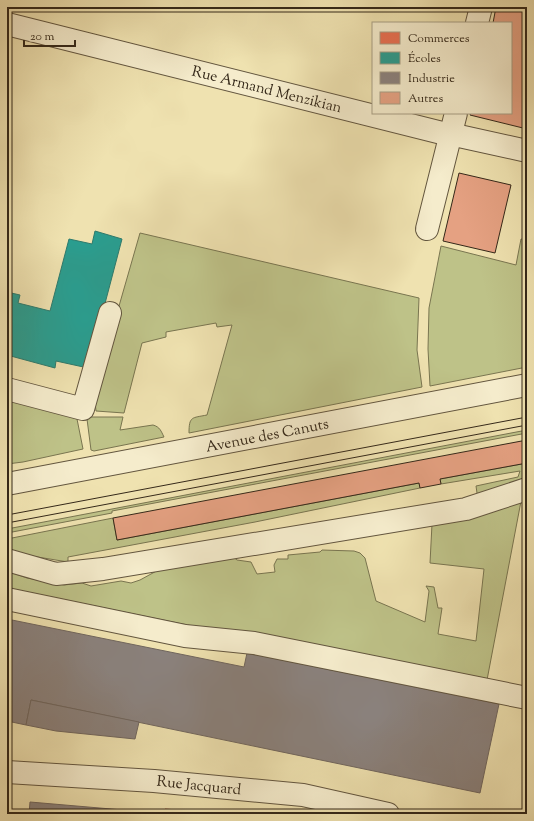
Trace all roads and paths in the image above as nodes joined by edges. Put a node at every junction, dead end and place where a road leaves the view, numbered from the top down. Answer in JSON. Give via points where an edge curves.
{"nodes":[{"id":1,"x":481,"y":7,"type":"edge"},
{"id":2,"x":477,"y":22,"type":"edge"},
{"id":3,"x":7,"y":24,"type":"edge"},
{"id":4,"x":456,"y":114,"type":"edge"},
{"id":5,"x":450,"y":135,"type":"junction"},
{"id":6,"x":527,"y":151,"type":"edge"},
{"id":7,"x":427,"y":229,"type":"dead end"},
{"id":8,"x":110,"y":313,"type":"dead end"},
{"id":9,"x":527,"y":385,"type":"edge"},
{"id":10,"x":7,"y":389,"type":"edge"},
{"id":11,"x":7,"y":484,"type":"edge"},
{"id":12,"x":527,"y":488,"type":"edge"},
{"id":13,"x":7,"y":560,"type":"edge"},
{"id":14,"x":7,"y":599,"type":"edge"},
{"id":15,"x":527,"y":698,"type":"edge"},
{"id":16,"x":7,"y":772,"type":"edge"},
{"id":17,"x":388,"y":814,"type":"edge"}],
"edges":[{"from":1,"to":2,"type":"street"},
{"from":3,"to":5,"type":"street","name":"Rue Armand Menzikian"},
{"from":4,"to":5,"type":"street"},
{"from":5,"to":6,"type":"street","name":"Rue Armand Menzikian"},
{"from":5,"to":7,"type":"street"},
{"from":8,"to":10,"type":"street","via":[[83,409]]},
{"from":9,"to":11,"type":"street","name":"Avenue des Canuts"},
{"from":12,"to":13,"type":"street","via":[[466,509],[103,569],[56,574]]},
{"from":14,"to":15,"type":"street","via":[[185,636],[254,643]]},
{"from":16,"to":17,"type":"street","name":"Rue Jacquard","via":[[154,781],[303,795]]}]}
